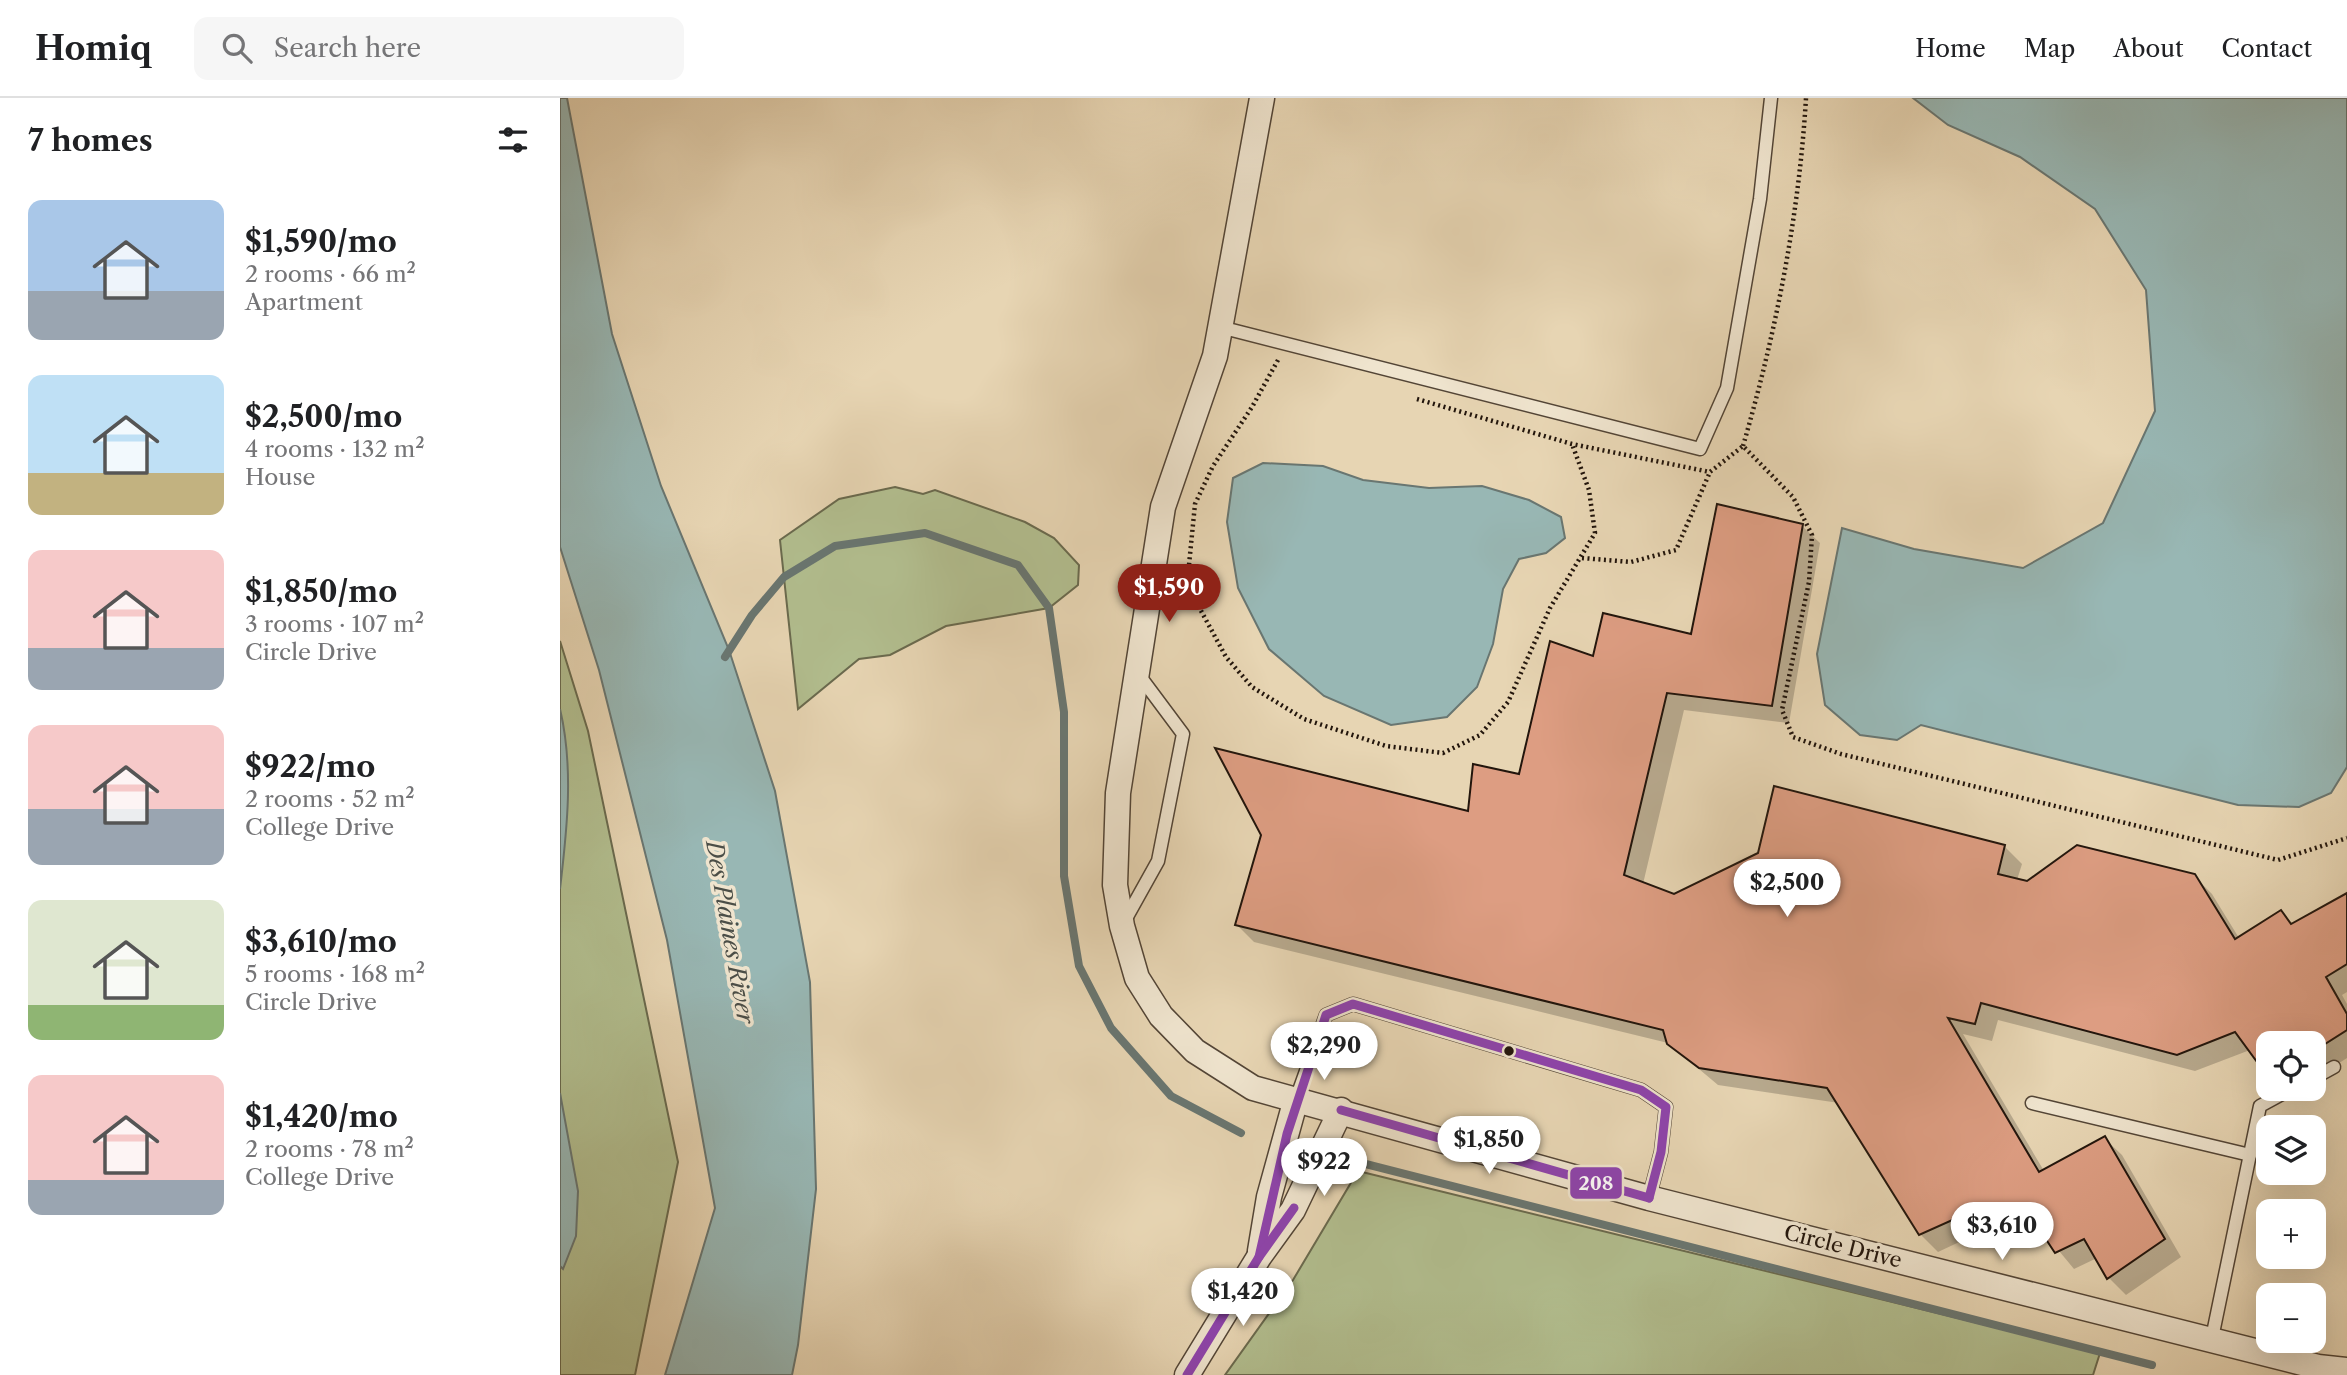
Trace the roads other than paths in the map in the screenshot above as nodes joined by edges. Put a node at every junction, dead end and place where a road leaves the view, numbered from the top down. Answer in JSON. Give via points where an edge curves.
{"nodes":[{"id":1,"x":1262,"y":98,"type":"edge"},
{"id":2,"x":1771,"y":98,"type":"edge"},
{"id":3,"x":1220,"y":327,"type":"junction"},
{"id":4,"x":1139,"y":675,"type":"junction"},
{"id":5,"x":1122,"y":926,"type":"junction"},
{"id":6,"x":2334,"y":1067,"type":"dead end"},
{"id":7,"x":2326,"y":1071,"type":"edge"},
{"id":8,"x":1296,"y":1098,"type":"junction"},
{"id":9,"x":2269,"y":1101,"type":"edge"},
{"id":10,"x":2032,"y":1103,"type":"dead end"},
{"id":11,"x":1341,"y":1110,"type":"junction"},
{"id":12,"x":2250,"y":1155,"type":"junction"},
{"id":13,"x":1649,"y":1198,"type":"junction"},
{"id":14,"x":1259,"y":1257,"type":"junction"},
{"id":15,"x":2212,"y":1338,"type":"junction"},
{"id":16,"x":2347,"y":1370,"type":"edge"},
{"id":17,"x":1187,"y":1375,"type":"edge"}],
"edges":[{"from":1,"to":3,"type":"street","name":"Circle Drive"},
{"from":2,"to":3,"type":"lane","via":[[1760,199],[1727,388],[1700,449]]},
{"from":3,"to":4,"type":"street","name":"Circle Drive","via":[[1215,356],[1163,507]]},
{"from":4,"to":5,"type":"street","name":"Circle Drive","via":[[1118,793],[1115,885]]},
{"from":4,"to":5,"type":"lane","via":[[1183,734],[1158,860]]},
{"from":5,"to":8,"type":"street","name":"Circle Drive","via":[[1137,978],[1161,1016],[1195,1051],[1253,1088]]},
{"from":6,"to":7,"type":"lane"},
{"from":8,"to":11,"type":"street","name":"Circle Drive"},
{"from":8,"to":13,"type":"lane","via":[[1326,1015],[1353,1004],[1641,1090],[1666,1107]]},
{"from":8,"to":14,"type":"street","via":[[1269,1197]]},
{"from":9,"to":12,"type":"lane","via":[[2260,1106]]},
{"from":10,"to":12,"type":"lane"},
{"from":11,"to":13,"type":"street","name":"Circle Drive"},
{"from":11,"to":14,"type":"street","via":[[1293,1210]]},
{"from":12,"to":15,"type":"lane"},
{"from":13,"to":15,"type":"street","name":"Circle Drive"},
{"from":14,"to":17,"type":"street"},
{"from":15,"to":16,"type":"street","name":"Circle Drive","via":[[2318,1367]]}]}
